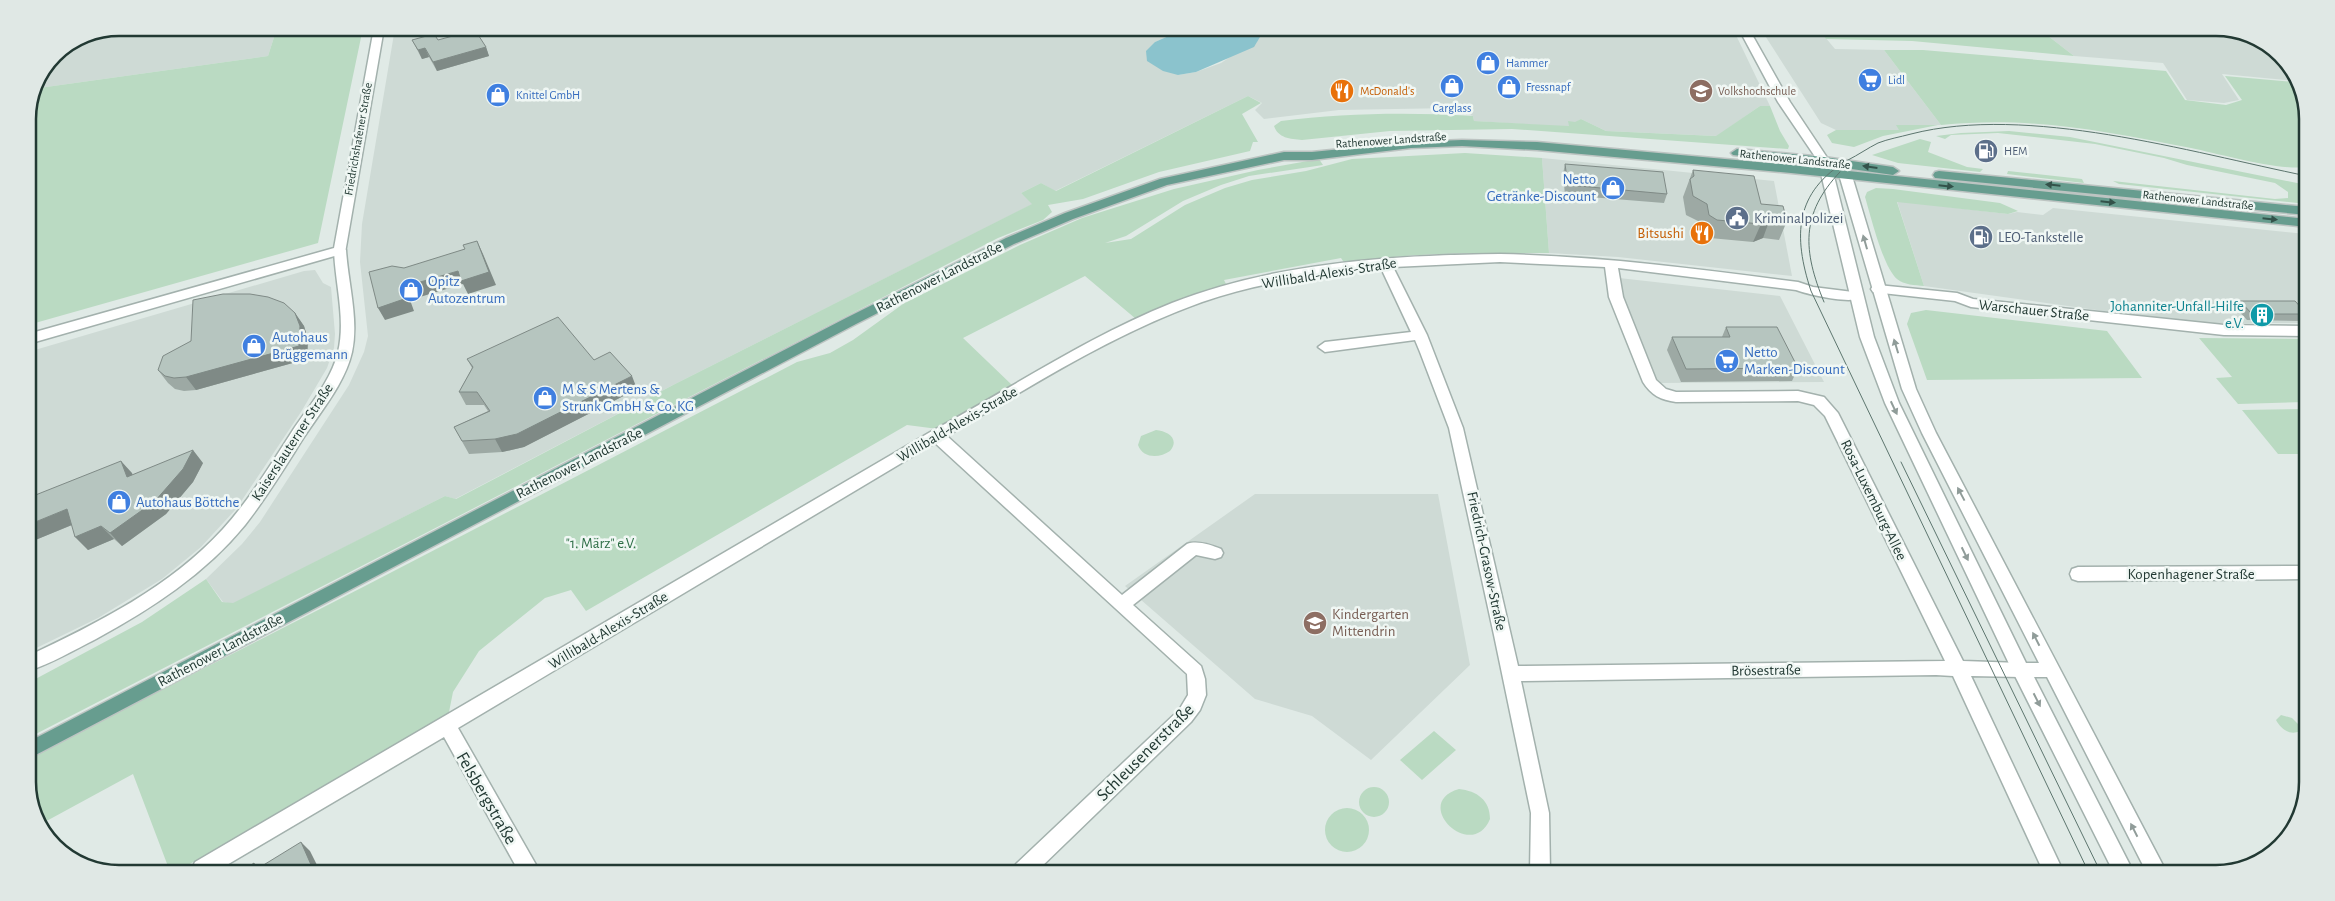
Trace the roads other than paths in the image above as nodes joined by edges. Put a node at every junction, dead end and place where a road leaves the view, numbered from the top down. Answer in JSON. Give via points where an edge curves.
{"nodes":[{"id":1,"x":378,"y":36,"type":"edge"},
{"id":2,"x":1748,"y":36,"type":"edge"},
{"id":3,"x":1825,"y":167,"type":"junction"},
{"id":4,"x":1846,"y":176,"type":"junction"},
{"id":5,"x":2299,"y":210,"type":"edge"},
{"id":6,"x":2299,"y":222,"type":"edge"},
{"id":7,"x":340,"y":250,"type":"junction"},
{"id":8,"x":1385,"y":263,"type":"junction"},
{"id":9,"x":1611,"y":265,"type":"junction"},
{"id":10,"x":1855,"y":291,"type":"junction"},
{"id":11,"x":1880,"y":294,"type":"junction"},
{"id":12,"x":2299,"y":331,"type":"edge"},
{"id":13,"x":1420,"y":335,"type":"junction"},
{"id":14,"x":36,"y":336,"type":"edge"},
{"id":15,"x":1325,"y":347,"type":"dead end"},
{"id":16,"x":937,"y":435,"type":"junction"},
{"id":17,"x":1215,"y":553,"type":"dead end"},
{"id":18,"x":2299,"y":573,"type":"edge"},
{"id":19,"x":2078,"y":574,"type":"dead end"},
{"id":20,"x":1122,"y":604,"type":"junction"},
{"id":21,"x":36,"y":660,"type":"edge"},
{"id":22,"x":1958,"y":668,"type":"junction"},
{"id":23,"x":2021,"y":670,"type":"junction"},
{"id":24,"x":2052,"y":670,"type":"junction"},
{"id":25,"x":1511,"y":674,"type":"junction"},
{"id":26,"x":447,"y":725,"type":"junction"},
{"id":27,"x":36,"y":746,"type":"edge"},
{"id":28,"x":209,"y":865,"type":"edge"},
{"id":29,"x":526,"y":865,"type":"edge"},
{"id":30,"x":1029,"y":865,"type":"edge"},
{"id":31,"x":1540,"y":865,"type":"edge"},
{"id":32,"x":2050,"y":865,"type":"edge"},
{"id":33,"x":2120,"y":865,"type":"edge"},
{"id":34,"x":2152,"y":865,"type":"edge"}],
"edges":[{"from":1,"to":7,"type":"street","name":"Friedrichshafener Straße"},
{"from":2,"to":3,"type":"street"},
{"from":3,"to":4,"type":"main road","name":"Rathenower Landstraße"},
{"from":5,"to":3,"type":"main road","name":"Rathenower Landstraße","one_way":true},
{"from":3,"to":10,"type":"street"},
{"from":3,"to":27,"type":"main road","name":"Rathenower Landstraße","via":[[1462,143],[1284,156],[1164,182],[1010,241]]},
{"from":4,"to":6,"type":"main road","name":"Rathenower Landstraße","one_way":true},
{"from":11,"to":4,"type":"street","one_way":true},
{"from":7,"to":14,"type":"street"},
{"from":7,"to":21,"type":"street","name":"Kaiserslauterner Straße","via":[[347,326],[345,353],[315,408],[251,504],[218,545],[178,579],[124,614]]},
{"from":8,"to":9,"type":"street","name":"Willibald-Alexis-Straße","via":[[1503,258]]},
{"from":8,"to":13,"type":"street","name":"Friedrich-Grasow-Straße"},
{"from":8,"to":16,"type":"street","name":"Willibald-Alexis-Straße","via":[[1254,284],[1178,306],[1096,345]]},
{"from":9,"to":10,"type":"street","name":"Willibald-Alexis-Straße","via":[[1798,286],[1811,291]]},
{"from":9,"to":22,"type":"street","name":"Rosa-Luxemburg-Allee","via":[[1616,297],[1650,382],[1663,396],[1798,396],[1819,400],[1831,413]]},
{"from":10,"to":11,"type":"street"},
{"from":10,"to":23,"type":"street","one_way":true,"via":[[1867,337],[1892,403]]},
{"from":11,"to":12,"type":"street","name":"Warschauer Straße","via":[[1961,307],[1970,303],[2214,329]]},
{"from":24,"to":11,"type":"street","one_way":true,"via":[[1929,433],[1909,389]]},
{"from":13,"to":15,"type":"street"},
{"from":13,"to":25,"type":"street","name":"Friedrich-Grasow-Straße","via":[[1456,428]]},
{"from":16,"to":20,"type":"street","name":"Schleusenerstraße"},
{"from":16,"to":26,"type":"street","name":"Willibald-Alexis-Straße"},
{"from":17,"to":20,"type":"street","via":[[1193,548]]},
{"from":18,"to":19,"type":"street","name":"Kopenhagener Straße"},
{"from":20,"to":30,"type":"street","name":"Schleusenerstraße","via":[[1194,671],[1198,689],[1196,702]]},
{"from":22,"to":23,"type":"street","name":"Brösestraße"},
{"from":22,"to":25,"type":"street","name":"Brösestraße"},
{"from":22,"to":32,"type":"street","name":"Rosa-Luxemburg-Allee"},
{"from":23,"to":24,"type":"street"},
{"from":23,"to":33,"type":"street","one_way":true},
{"from":34,"to":24,"type":"street","one_way":true},
{"from":25,"to":31,"type":"street","name":"Friedrich-Grasow-Straße","via":[[1540,813]]},
{"from":26,"to":28,"type":"street","name":"Willibald-Alexis-Straße"},
{"from":26,"to":29,"type":"street","name":"Felsbergstraße"}]}
